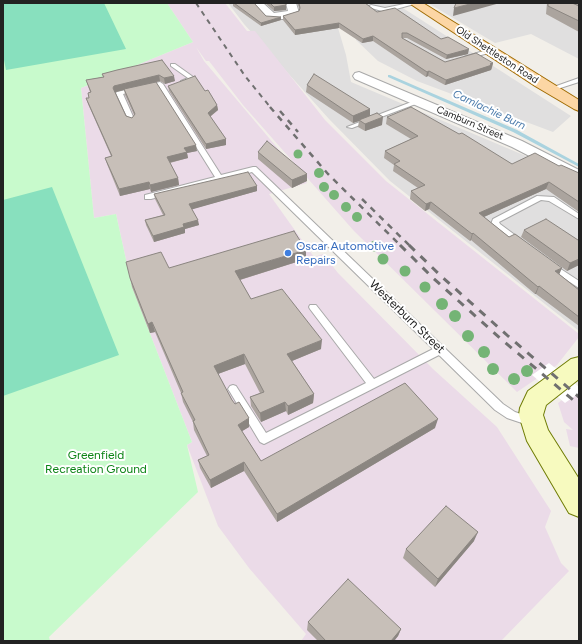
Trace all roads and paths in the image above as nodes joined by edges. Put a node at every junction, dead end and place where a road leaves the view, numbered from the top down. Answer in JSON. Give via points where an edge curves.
{"nodes":[{"id":1,"x":257,"y":3,"type":"edge"},
{"id":2,"x":291,"y":3,"type":"edge"},
{"id":3,"x":416,"y":3,"type":"edge"},
{"id":4,"x":371,"y":7,"type":"edge"},
{"id":5,"x":490,"y":51,"type":"junction"},
{"id":6,"x":458,"y":60,"type":"edge"},
{"id":7,"x":173,"y":65,"type":"dead end"},
{"id":8,"x":359,"y":76,"type":"dead end"},
{"id":9,"x":579,"y":80,"type":"edge"},
{"id":10,"x":178,"y":84,"type":"edge"},
{"id":11,"x":170,"y":86,"type":"edge"},
{"id":12,"x":163,"y":89,"type":"junction"},
{"id":13,"x":551,"y":89,"type":"junction"},
{"id":14,"x":419,"y":102,"type":"junction"},
{"id":15,"x":579,"y":106,"type":"edge"},
{"id":16,"x":132,"y":121,"type":"edge"},
{"id":17,"x":350,"y":126,"type":"dead end"},
{"id":18,"x":579,"y":176,"type":"edge"},
{"id":19,"x":219,"y":178,"type":"junction"},
{"id":20,"x":148,"y":197,"type":"dead end"},
{"id":21,"x":579,"y":217,"type":"edge"},
{"id":22,"x":527,"y":248,"type":"edge"},
{"id":23,"x":545,"y":261,"type":"edge"},
{"id":24,"x":579,"y":285,"type":"edge"},
{"id":25,"x":313,"y":307,"type":"dead end"},
{"id":26,"x":440,"y":350,"type":"junction"},
{"id":27,"x":579,"y":366,"type":"edge"},
{"id":28,"x":373,"y":384,"type":"junction"},
{"id":29,"x":233,"y":389,"type":"dead end"},
{"id":30,"x":532,"y":422,"type":"junction"},
{"id":31,"x":579,"y":504,"type":"edge"}],
"edges":[{"from":1,"to":2,"type":"street","via":[[271,16],[285,16],[294,13]]},
{"from":3,"to":4,"type":"lane","via":[[385,10]]},
{"from":3,"to":5,"type":"main road","name":"Old Shettleston Road"},
{"from":5,"to":6,"type":"lane"},
{"from":5,"to":13,"type":"main road","name":"Old Shettleston Road"},
{"from":7,"to":10,"type":"lane","via":[[192,79]]},
{"from":8,"to":14,"type":"street","name":"Camburn Street"},
{"from":9,"to":13,"type":"lane"},
{"from":11,"to":12,"type":"lane"},
{"from":12,"to":16,"type":"lane","via":[[160,84],[119,93]]},
{"from":12,"to":19,"type":"lane"},
{"from":13,"to":15,"type":"main road","name":"Old Shettleston Road"},
{"from":14,"to":17,"type":"lane"},
{"from":14,"to":18,"type":"street","name":"Camburn Street","via":[[517,144]]},
{"from":19,"to":20,"type":"lane"},
{"from":19,"to":26,"type":"lane","name":"Westerburn Street","via":[[253,169]]},
{"from":21,"to":22,"type":"lane","via":[[551,199],[540,198],[496,221],[497,226]]},
{"from":23,"to":24,"type":"lane"},
{"from":25,"to":28,"type":"lane"},
{"from":26,"to":28,"type":"lane"},
{"from":26,"to":30,"type":"lane","name":"Westerburn Street","via":[[506,412]]},
{"from":27,"to":30,"type":"street","via":[[537,398],[532,408]]},
{"from":28,"to":29,"type":"lane","via":[[264,439]]},
{"from":30,"to":31,"type":"street","via":[[544,447]]}]}
